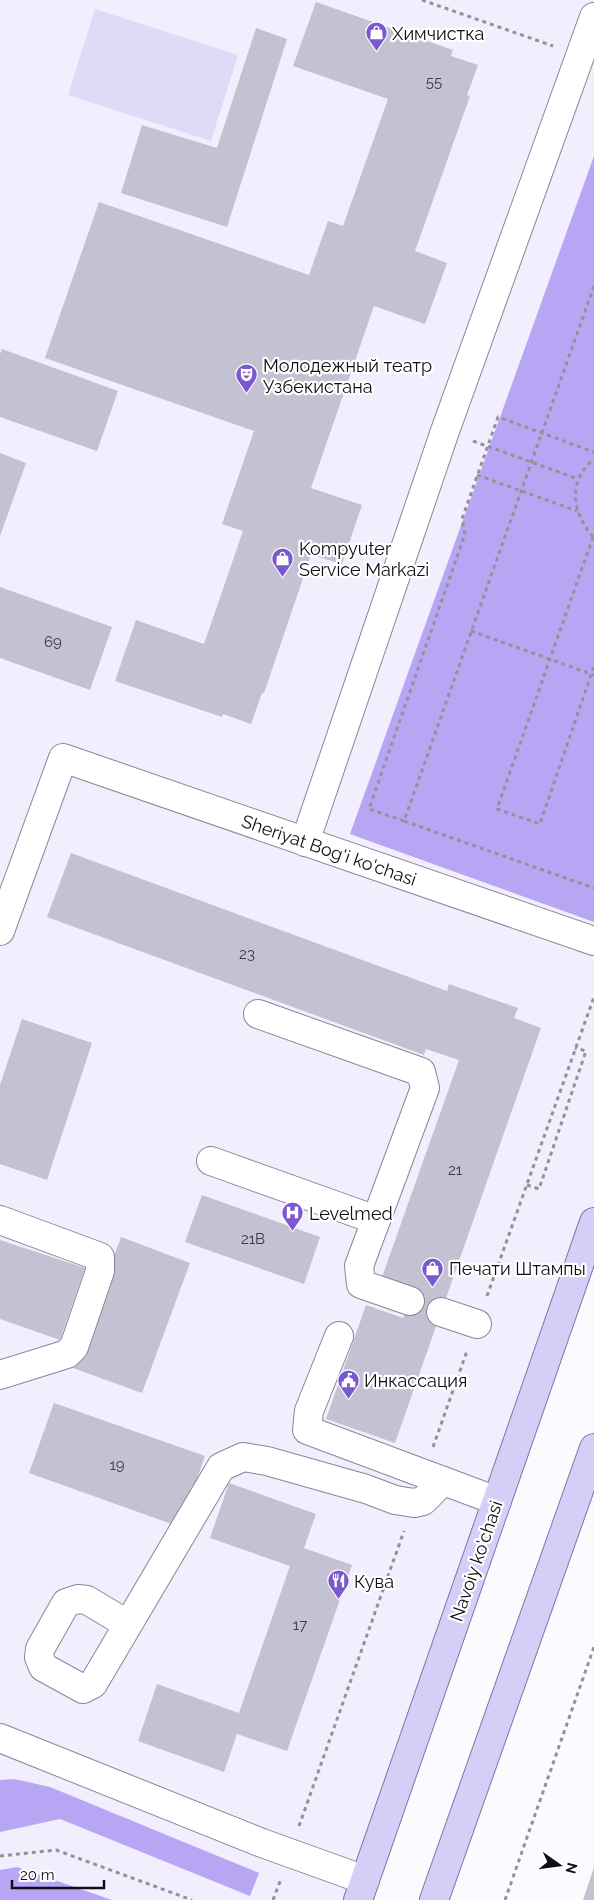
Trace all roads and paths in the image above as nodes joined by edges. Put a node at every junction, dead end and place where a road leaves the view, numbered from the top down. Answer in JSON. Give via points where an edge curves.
{"nodes":[{"id":1,"x":422,"y":0,"type":"edge"},
{"id":2,"x":430,"y":1,"type":"edge"},
{"id":3,"x":594,"y":17,"type":"edge"},
{"id":4,"x":581,"y":56,"type":"junction"},
{"id":5,"x":594,"y":286,"type":"edge"},
{"id":6,"x":445,"y":431,"type":"junction"},
{"id":7,"x":542,"y":433,"type":"junction"},
{"id":8,"x":487,"y":447,"type":"junction"},
{"id":9,"x":594,"y":452,"type":"edge"},
{"id":10,"x":594,"y":459,"type":"edge"},
{"id":11,"x":531,"y":462,"type":"junction"},
{"id":12,"x":477,"y":475,"type":"junction"},
{"id":13,"x":578,"y":479,"type":"junction"},
{"id":14,"x":521,"y":491,"type":"junction"},
{"id":15,"x":577,"y":511,"type":"junction"},
{"id":16,"x":594,"y":537,"type":"edge"},
{"id":17,"x":471,"y":631,"type":"junction"},
{"id":18,"x":550,"y":659,"type":"junction"},
{"id":19,"x":594,"y":666,"type":"edge"},
{"id":20,"x":593,"y":674,"type":"edge"},
{"id":21,"x":404,"y":820,"type":"junction"},
{"id":22,"x":305,"y":842,"type":"junction"},
{"id":23,"x":594,"y":888,"type":"edge"},
{"id":24,"x":0,"y":931,"type":"edge"},
{"id":25,"x":594,"y":942,"type":"edge"},
{"id":26,"x":258,"y":1014,"type":"dead end"},
{"id":27,"x":575,"y":1048,"type":"dead end"},
{"id":28,"x":211,"y":1161,"type":"dead end"},
{"id":29,"x":526,"y":1185,"type":"dead end"},
{"id":30,"x":0,"y":1220,"type":"edge"},
{"id":31,"x":376,"y":1220,"type":"junction"},
{"id":32,"x":594,"y":1222,"type":"edge"},
{"id":33,"x":410,"y":1301,"type":"dead end"},
{"id":34,"x":441,"y":1312,"type":"dead end"},
{"id":35,"x":477,"y":1324,"type":"dead end"},
{"id":36,"x":339,"y":1336,"type":"dead end"},
{"id":37,"x":0,"y":1375,"type":"edge"},
{"id":38,"x":594,"y":1448,"type":"edge"},
{"id":39,"x":443,"y":1481,"type":"junction"},
{"id":40,"x":497,"y":1501,"type":"junction"},
{"id":41,"x":127,"y":1624,"type":"dead end"},
{"id":42,"x":594,"y":1647,"type":"edge"},
{"id":43,"x":0,"y":1738,"type":"edge"},
{"id":44,"x":0,"y":1856,"type":"edge"},
{"id":45,"x":361,"y":1893,"type":"edge"},
{"id":46,"x":437,"y":1899,"type":"edge"},
{"id":47,"x":192,"y":1900,"type":"edge"},
{"id":48,"x":505,"y":1900,"type":"edge"}],
"edges":[{"from":1,"to":2,"type":"path"},
{"from":2,"to":4,"type":"path"},
{"from":3,"to":4,"type":"street"},
{"from":4,"to":6,"type":"street"},
{"from":5,"to":7,"type":"path"},
{"from":6,"to":8,"type":"path"},
{"from":6,"to":22,"type":"street"},
{"from":7,"to":8,"type":"path","via":[[498,417]]},
{"from":7,"to":9,"type":"path"},
{"from":7,"to":11,"type":"path"},
{"from":8,"to":11,"type":"path"},
{"from":8,"to":12,"type":"path"},
{"from":10,"to":13,"type":"path"},
{"from":11,"to":13,"type":"path"},
{"from":11,"to":14,"type":"path"},
{"from":12,"to":14,"type":"path"},
{"from":12,"to":21,"type":"path","via":[[462,518],[465,534],[369,808]]},
{"from":13,"to":15,"type":"path"},
{"from":14,"to":15,"type":"path"},
{"from":14,"to":17,"type":"path"},
{"from":15,"to":16,"type":"path","via":[[583,525]]},
{"from":16,"to":18,"type":"path"},
{"from":17,"to":18,"type":"path"},
{"from":17,"to":21,"type":"path"},
{"from":18,"to":20,"type":"path"},
{"from":18,"to":20,"type":"path","via":[[497,809],[540,824]]},
{"from":19,"to":20,"type":"path"},
{"from":21,"to":23,"type":"path"},
{"from":22,"to":24,"type":"street","name":"Sheriyat Bog'i ko'chasi","via":[[63,758]]},
{"from":22,"to":25,"type":"street","name":"Sheriyat Bog'i ko'chasi"},
{"from":26,"to":31,"type":"street","via":[[422,1072],[425,1088]]},
{"from":27,"to":29,"type":"path","via":[[586,1051],[539,1189]]},
{"from":28,"to":31,"type":"street"},
{"from":30,"to":37,"type":"street","via":[[100,1257],[100,1271],[74,1346],[67,1354]]},
{"from":31,"to":33,"type":"street","via":[[359,1266],[361,1284]]},
{"from":32,"to":40,"type":"main road","name":"Navoiy ko'chasi"},
{"from":34,"to":35,"type":"street"},
{"from":36,"to":39,"type":"street","via":[[308,1411],[307,1430]]},
{"from":38,"to":46,"type":"main road"},
{"from":39,"to":40,"type":"street"},
{"from":39,"to":41,"type":"street","via":[[423,1501],[414,1503],[267,1461],[244,1457],[221,1467]]},
{"from":40,"to":45,"type":"main road","name":"Navoiy ko'chasi"},
{"from":42,"to":48,"type":"path"},
{"from":43,"to":45,"type":"street","via":[[262,1843]]},
{"from":44,"to":47,"type":"path","via":[[56,1850]]}]}
